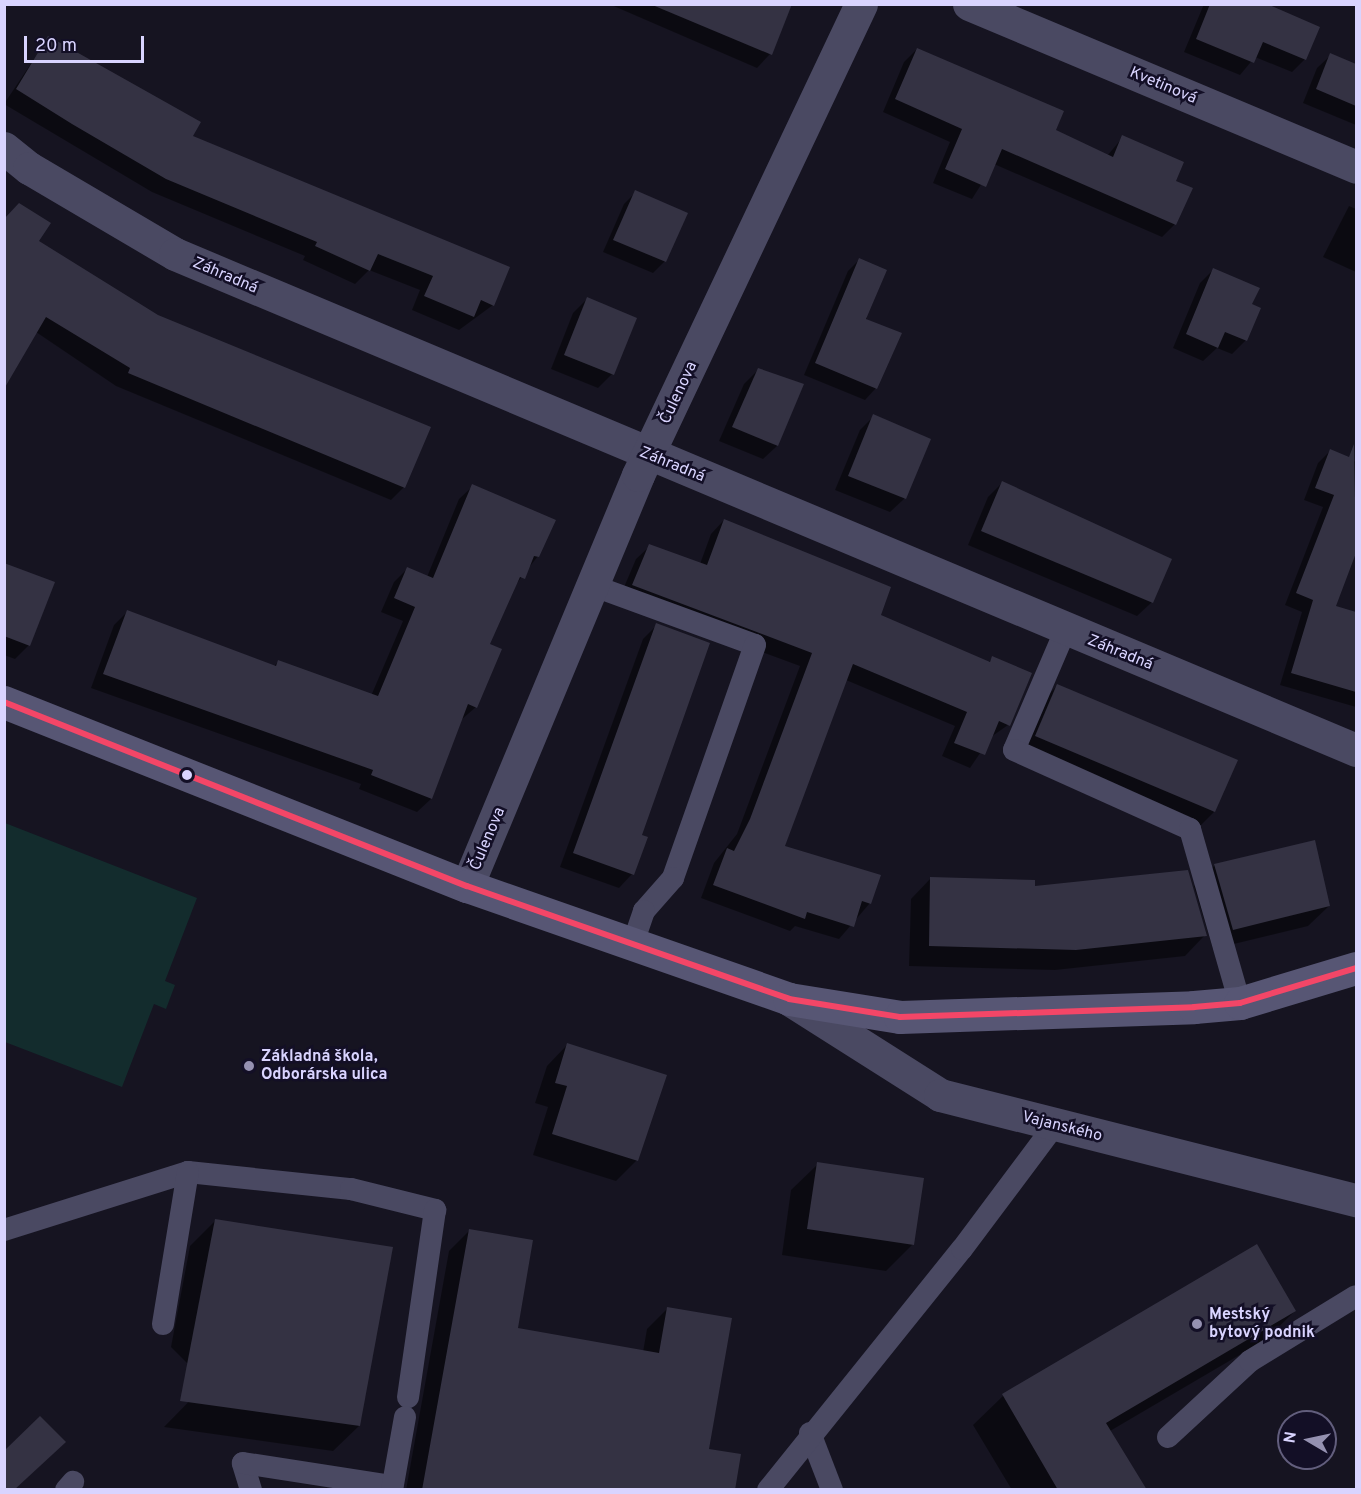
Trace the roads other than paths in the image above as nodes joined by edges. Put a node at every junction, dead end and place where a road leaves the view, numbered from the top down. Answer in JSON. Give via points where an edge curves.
{"nodes":[{"id":1,"x":861,"y":4,"type":"edge"},
{"id":2,"x":969,"y":4,"type":"edge"},
{"id":3,"x":4,"y":147,"type":"edge"},
{"id":4,"x":1356,"y":167,"type":"edge"},
{"id":5,"x":650,"y":457,"type":"junction"},
{"id":6,"x":594,"y":586,"type":"junction"},
{"id":7,"x":1065,"y":631,"type":"junction"},
{"id":8,"x":4,"y":702,"type":"edge"},
{"id":9,"x":1356,"y":750,"type":"edge"},
{"id":10,"x":467,"y":886,"type":"junction"},
{"id":11,"x":632,"y":946,"type":"junction"},
{"id":12,"x":1356,"y":968,"type":"edge"},
{"id":13,"x":789,"y":999,"type":"junction"},
{"id":14,"x":1240,"y":1003,"type":"junction"},
{"id":15,"x":1054,"y":1126,"type":"junction"},
{"id":16,"x":188,"y":1172,"type":"junction"},
{"id":17,"x":1356,"y":1200,"type":"edge"},
{"id":18,"x":4,"y":1230,"type":"edge"},
{"id":19,"x":1356,"y":1296,"type":"edge"},
{"id":20,"x":163,"y":1324,"type":"dead end"},
{"id":21,"x":810,"y":1433,"type":"junction"},
{"id":22,"x":1168,"y":1437,"type":"dead end"},
{"id":23,"x":392,"y":1488,"type":"edge"},
{"id":24,"x":251,"y":1490,"type":"edge"},
{"id":25,"x":768,"y":1490,"type":"edge"},
{"id":26,"x":832,"y":1490,"type":"edge"}],
"edges":[{"from":1,"to":5,"type":"street","name":"Čulenova"},
{"from":2,"to":4,"type":"street","name":"Kvetinová"},
{"from":3,"to":5,"type":"street","name":"Záhradná","via":[[29,168],[175,254]]},
{"from":5,"to":6,"type":"street","name":"Čulenova"},
{"from":5,"to":7,"type":"street","name":"Záhradná"},
{"from":6,"to":10,"type":"street","name":"Čulenova"},
{"from":6,"to":11,"type":"lane","via":[[755,645],[673,878],[644,911]]},
{"from":7,"to":9,"type":"street","name":"Záhradná"},
{"from":7,"to":14,"type":"lane","via":[[1014,750],[1190,829]]},
{"from":8,"to":10,"type":"main road"},
{"from":10,"to":11,"type":"main road"},
{"from":11,"to":13,"type":"main road"},
{"from":12,"to":14,"type":"main road"},
{"from":13,"to":14,"type":"main road","via":[[900,1017]]},
{"from":13,"to":15,"type":"street","name":"Vajanského","via":[[940,1095]]},
{"from":15,"to":17,"type":"street","name":"Vajanského"},
{"from":15,"to":21,"type":"lane","via":[[962,1250]]},
{"from":16,"to":18,"type":"lane"},
{"from":16,"to":20,"type":"lane"},
{"from":16,"to":23,"type":"lane","via":[[351,1189],[435,1210]]},
{"from":19,"to":22,"type":"lane","via":[[1250,1361]]},
{"from":21,"to":25,"type":"lane"},
{"from":21,"to":26,"type":"lane"},
{"from":23,"to":24,"type":"lane","via":[[243,1462]]}]}
